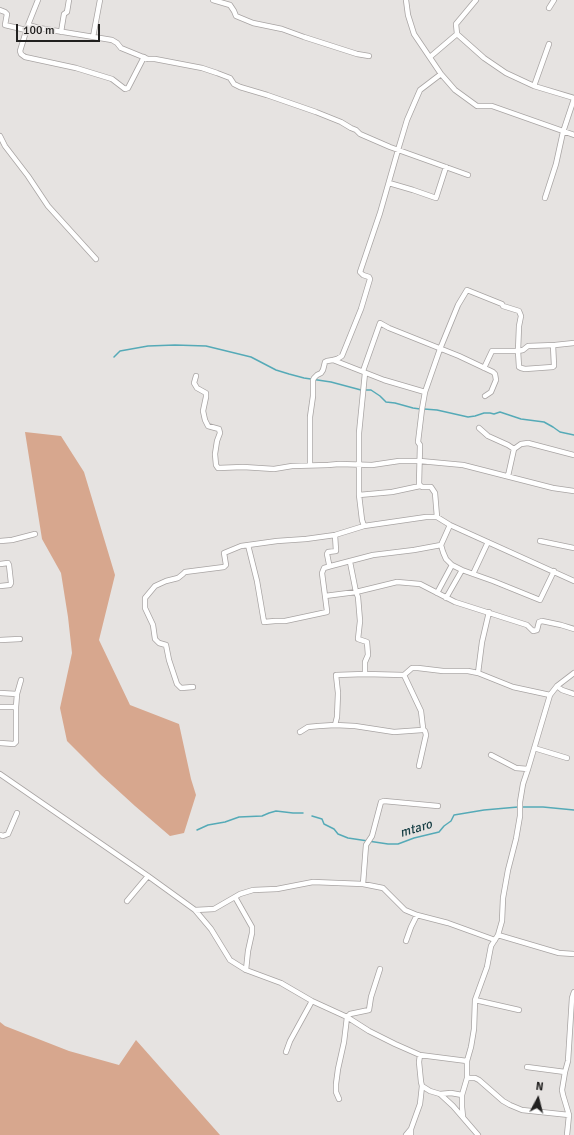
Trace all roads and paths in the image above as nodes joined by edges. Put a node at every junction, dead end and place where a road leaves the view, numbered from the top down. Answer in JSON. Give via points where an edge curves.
{"nodes":[{"id":1,"x":38,"y":0,"type":"edge"},
{"id":2,"x":69,"y":0,"type":"edge"},
{"id":3,"x":100,"y":0,"type":"edge"},
{"id":4,"x":213,"y":0,"type":"edge"},
{"id":5,"x":406,"y":0,"type":"edge"},
{"id":6,"x":476,"y":0,"type":"edge"},
{"id":7,"x":554,"y":0,"type":"edge"},
{"id":8,"x":549,"y":8,"type":"dead end"},
{"id":9,"x":0,"y":10,"type":"edge"},
{"id":10,"x":28,"y":25,"type":"junction"},
{"id":11,"x":26,"y":30,"type":"junction"},
{"id":12,"x":61,"y":32,"type":"junction"},
{"id":13,"x":457,"y":34,"type":"junction"},
{"id":14,"x":93,"y":37,"type":"junction"},
{"id":15,"x":549,"y":44,"type":"dead end"},
{"id":16,"x":369,"y":56,"type":"dead end"},
{"id":17,"x":144,"y":57,"type":"junction"},
{"id":18,"x":430,"y":57,"type":"junction"},
{"id":19,"x":440,"y":74,"type":"junction"},
{"id":20,"x":534,"y":86,"type":"junction"},
{"id":21,"x":574,"y":99,"type":"edge"},
{"id":22,"x":563,"y":132,"type":"junction"},
{"id":23,"x":574,"y":135,"type":"edge"},
{"id":24,"x":0,"y":136,"type":"edge"},
{"id":25,"x":3,"y":146,"type":"edge"},
{"id":26,"x":398,"y":150,"type":"junction"},
{"id":27,"x":446,"y":167,"type":"junction"},
{"id":28,"x":468,"y":175,"type":"dead end"},
{"id":29,"x":389,"y":183,"type":"junction"},
{"id":30,"x":545,"y":198,"type":"dead end"},
{"id":31,"x":96,"y":259,"type":"dead end"},
{"id":32,"x":574,"y":343,"type":"edge"},
{"id":33,"x":553,"y":345,"type":"junction"},
{"id":34,"x":440,"y":349,"type":"junction"},
{"id":35,"x":518,"y":351,"type":"junction"},
{"id":36,"x":333,"y":360,"type":"junction"},
{"id":37,"x":484,"y":368,"type":"junction"},
{"id":38,"x":364,"y":372,"type":"junction"},
{"id":39,"x":196,"y":376,"type":"dead end"},
{"id":40,"x":425,"y":392,"type":"junction"},
{"id":41,"x":485,"y":396,"type":"dead end"},
{"id":42,"x":479,"y":428,"type":"dead end"},
{"id":43,"x":514,"y":449,"type":"junction"},
{"id":44,"x":574,"y":455,"type":"edge"},
{"id":45,"x":420,"y":461,"type":"junction"},
{"id":46,"x":310,"y":465,"type":"junction"},
{"id":47,"x":359,"y":465,"type":"junction"},
{"id":48,"x":508,"y":476,"type":"junction"},
{"id":49,"x":420,"y":486,"type":"junction"},
{"id":50,"x":574,"y":491,"type":"edge"},
{"id":51,"x":359,"y":495,"type":"junction"},
{"id":52,"x":436,"y":517,"type":"junction"},
{"id":53,"x":450,"y":525,"type":"junction"},
{"id":54,"x":364,"y":526,"type":"junction"},
{"id":55,"x":35,"y":534,"type":"dead end"},
{"id":56,"x":335,"y":535,"type":"junction"},
{"id":57,"x":0,"y":541,"type":"edge"},
{"id":58,"x":540,"y":541,"type":"dead end"},
{"id":59,"x":488,"y":542,"type":"junction"},
{"id":60,"x":248,"y":545,"type":"junction"},
{"id":61,"x":441,"y":545,"type":"junction"},
{"id":62,"x":574,"y":548,"type":"edge"},
{"id":63,"x":350,"y":562,"type":"junction"},
{"id":64,"x":0,"y":564,"type":"edge"},
{"id":65,"x":452,"y":565,"type":"junction"},
{"id":66,"x":331,"y":566,"type":"junction"},
{"id":67,"x":462,"y":570,"type":"junction"},
{"id":68,"x":554,"y":571,"type":"junction"},
{"id":69,"x":473,"y":574,"type":"junction"},
{"id":70,"x":574,"y":581,"type":"edge"},
{"id":71,"x":0,"y":586,"type":"edge"},
{"id":72,"x":356,"y":592,"type":"junction"},
{"id":73,"x":437,"y":593,"type":"junction"},
{"id":74,"x":325,"y":596,"type":"junction"},
{"id":75,"x":446,"y":598,"type":"junction"},
{"id":76,"x":489,"y":612,"type":"junction"},
{"id":77,"x":574,"y":629,"type":"edge"},
{"id":78,"x":20,"y":639,"type":"dead end"},
{"id":79,"x":0,"y":640,"type":"edge"},
{"id":80,"x":478,"y":673,"type":"junction"},
{"id":81,"x":574,"y":673,"type":"edge"},
{"id":82,"x":365,"y":674,"type":"junction"},
{"id":83,"x":404,"y":675,"type":"junction"},
{"id":84,"x":21,"y":680,"type":"dead end"},
{"id":85,"x":557,"y":686,"type":"junction"},
{"id":86,"x":193,"y":687,"type":"dead end"},
{"id":87,"x":0,"y":693,"type":"edge"},
{"id":88,"x":17,"y":694,"type":"junction"},
{"id":89,"x":574,"y":694,"type":"edge"},
{"id":90,"x":550,"y":695,"type":"junction"},
{"id":91,"x":0,"y":707,"type":"edge"},
{"id":92,"x":16,"y":707,"type":"junction"},
{"id":93,"x":335,"y":725,"type":"junction"},
{"id":94,"x":423,"y":729,"type":"junction"},
{"id":95,"x":300,"y":732,"type":"dead end"},
{"id":96,"x":0,"y":743,"type":"edge"},
{"id":97,"x":534,"y":748,"type":"junction"},
{"id":98,"x":491,"y":755,"type":"dead end"},
{"id":99,"x":567,"y":758,"type":"dead end"},
{"id":100,"x":420,"y":766,"type":"dead end"},
{"id":101,"x":528,"y":769,"type":"junction"},
{"id":102,"x":0,"y":774,"type":"edge"},
{"id":103,"x":438,"y":806,"type":"dead end"},
{"id":104,"x":17,"y":813,"type":"dead end"},
{"id":105,"x":0,"y":834,"type":"edge"},
{"id":106,"x":148,"y":876,"type":"junction"},
{"id":107,"x":364,"y":884,"type":"junction"},
{"id":108,"x":235,"y":896,"type":"junction"},
{"id":109,"x":127,"y":901,"type":"dead end"},
{"id":110,"x":195,"y":910,"type":"junction"},
{"id":111,"x":417,"y":914,"type":"junction"},
{"id":112,"x":498,"y":935,"type":"junction"},
{"id":113,"x":495,"y":940,"type":"junction"},
{"id":114,"x":406,"y":942,"type":"dead end"},
{"id":115,"x":574,"y":954,"type":"edge"},
{"id":116,"x":380,"y":969,"type":"dead end"},
{"id":117,"x":246,"y":970,"type":"junction"},
{"id":118,"x":574,"y":992,"type":"edge"},
{"id":119,"x":573,"y":998,"type":"edge"},
{"id":120,"x":475,"y":1000,"type":"junction"},
{"id":121,"x":312,"y":1001,"type":"junction"},
{"id":122,"x":519,"y":1010,"type":"dead end"},
{"id":123,"x":347,"y":1017,"type":"junction"},
{"id":124,"x":572,"y":1045,"type":"edge"},
{"id":125,"x":286,"y":1052,"type":"dead end"},
{"id":126,"x":420,"y":1055,"type":"junction"},
{"id":127,"x":467,"y":1061,"type":"junction"},
{"id":128,"x":527,"y":1067,"type":"dead end"},
{"id":129,"x":565,"y":1072,"type":"junction"},
{"id":130,"x":467,"y":1078,"type":"junction"},
{"id":131,"x":422,"y":1086,"type":"junction"},
{"id":132,"x":440,"y":1094,"type":"junction"},
{"id":133,"x":462,"y":1095,"type":"junction"},
{"id":134,"x":339,"y":1099,"type":"dead end"},
{"id":135,"x":569,"y":1115,"type":"junction"},
{"id":136,"x":463,"y":1116,"type":"junction"},
{"id":137,"x":411,"y":1129,"type":"junction"},
{"id":138,"x":406,"y":1135,"type":"edge"},
{"id":139,"x":411,"y":1135,"type":"edge"},
{"id":140,"x":478,"y":1135,"type":"edge"},
{"id":141,"x":567,"y":1135,"type":"edge"}],
"edges":[{"from":1,"to":10,"type":"street"},
{"from":2,"to":12,"type":"street"},
{"from":3,"to":14,"type":"street"},
{"from":4,"to":16,"type":"street","via":[[230,5],[236,16],[248,22]]},
{"from":5,"to":18,"type":"street","via":[[414,34]]},
{"from":6,"to":13,"type":"street","via":[[456,24]]},
{"from":7,"to":8,"type":"street"},
{"from":9,"to":11,"type":"street","via":[[6,14],[5,25]]},
{"from":10,"to":11,"type":"street"},
{"from":10,"to":12,"type":"street"},
{"from":11,"to":17,"type":"street","via":[[20,51],[25,57],[112,79],[125,89],[128,88]]},
{"from":12,"to":14,"type":"street"},
{"from":13,"to":18,"type":"street"},
{"from":13,"to":20,"type":"street","via":[[506,73]]},
{"from":14,"to":17,"type":"street","via":[[112,40],[121,48]]},
{"from":15,"to":20,"type":"street"},
{"from":17,"to":26,"type":"street","via":[[217,73],[230,78],[240,87],[334,119],[360,134]]},
{"from":18,"to":19,"type":"street"},
{"from":19,"to":22,"type":"street","via":[[455,90],[477,106],[492,106]]},
{"from":19,"to":26,"type":"street","via":[[419,92]]},
{"from":20,"to":21,"type":"street"},
{"from":21,"to":22,"type":"street"},
{"from":22,"to":23,"type":"street"},
{"from":22,"to":30,"type":"street"},
{"from":24,"to":25,"type":"street"},
{"from":25,"to":31,"type":"street","via":[[48,206]]},
{"from":26,"to":27,"type":"street"},
{"from":26,"to":29,"type":"street"},
{"from":27,"to":28,"type":"street"},
{"from":27,"to":29,"type":"street","via":[[436,198]]},
{"from":29,"to":36,"type":"street","via":[[360,272],[370,279],[361,309],[342,356]]},
{"from":32,"to":33,"type":"street"},
{"from":33,"to":35,"type":"street","via":[[528,346]]},
{"from":33,"to":35,"type":"street","via":[[552,368],[519,367]]},
{"from":34,"to":35,"type":"street","via":[[467,290],[519,312],[521,316]]},
{"from":34,"to":37,"type":"street"},
{"from":34,"to":38,"type":"street","via":[[380,323]]},
{"from":34,"to":40,"type":"street"},
{"from":35,"to":37,"type":"street","via":[[492,351]]},
{"from":36,"to":38,"type":"street"},
{"from":36,"to":46,"type":"street","via":[[325,362],[321,373],[314,379],[310,417]]},
{"from":37,"to":41,"type":"street","via":[[493,372],[496,380],[491,392]]},
{"from":38,"to":40,"type":"street"},
{"from":38,"to":47,"type":"street"},
{"from":39,"to":46,"type":"street","via":[[194,384],[206,393],[203,411],[205,420],[208,426],[219,429],[215,454],[218,468],[274,469]]},
{"from":40,"to":45,"type":"street","via":[[418,442]]},
{"from":42,"to":43,"type":"street","via":[[488,436]]},
{"from":43,"to":44,"type":"street","via":[[528,443]]},
{"from":43,"to":48,"type":"street"},
{"from":45,"to":47,"type":"street"},
{"from":45,"to":48,"type":"street","via":[[463,466]]},
{"from":45,"to":49,"type":"street"},
{"from":46,"to":47,"type":"street"},
{"from":47,"to":51,"type":"street"},
{"from":48,"to":50,"type":"street"},
{"from":49,"to":51,"type":"street"},
{"from":49,"to":52,"type":"street","via":[[431,487],[435,493]]},
{"from":51,"to":54,"type":"street"},
{"from":52,"to":53,"type":"street"},
{"from":52,"to":54,"type":"street"},
{"from":53,"to":59,"type":"street"},
{"from":53,"to":61,"type":"street"},
{"from":54,"to":56,"type":"street"},
{"from":55,"to":57,"type":"street"},
{"from":56,"to":60,"type":"street"},
{"from":56,"to":66,"type":"street","via":[[336,551],[327,553]]},
{"from":58,"to":62,"type":"street"},
{"from":59,"to":68,"type":"street"},
{"from":59,"to":69,"type":"street"},
{"from":60,"to":74,"type":"street","via":[[264,622],[285,621],[325,613],[328,611]]},
{"from":60,"to":86,"type":"street","via":[[224,553],[226,566],[185,572],[178,578],[155,586],[145,598],[145,608],[153,626],[155,639],[166,645],[177,684],[181,688]]},
{"from":61,"to":63,"type":"street","via":[[373,555]]},
{"from":61,"to":65,"type":"street"},
{"from":63,"to":66,"type":"street"},
{"from":63,"to":72,"type":"street"},
{"from":64,"to":71,"type":"street","via":[[8,563],[11,583]]},
{"from":65,"to":67,"type":"street"},
{"from":65,"to":73,"type":"street"},
{"from":66,"to":74,"type":"street","via":[[322,571]]},
{"from":67,"to":69,"type":"street"},
{"from":67,"to":75,"type":"street"},
{"from":68,"to":69,"type":"street","via":[[540,600]]},
{"from":68,"to":70,"type":"street"},
{"from":72,"to":73,"type":"street","via":[[397,582],[420,584]]},
{"from":72,"to":74,"type":"street"},
{"from":72,"to":82,"type":"street","via":[[360,621],[358,639],[367,642]]},
{"from":73,"to":75,"type":"street"},
{"from":75,"to":76,"type":"street"},
{"from":76,"to":77,"type":"street","via":[[527,625],[533,631],[537,630],[539,622],[542,621]]},
{"from":76,"to":80,"type":"street"},
{"from":78,"to":79,"type":"street"},
{"from":80,"to":83,"type":"street","via":[[412,668]]},
{"from":80,"to":90,"type":"street","via":[[513,686]]},
{"from":81,"to":85,"type":"street"},
{"from":82,"to":83,"type":"street"},
{"from":82,"to":93,"type":"street","via":[[336,675],[338,693]]},
{"from":83,"to":94,"type":"street","via":[[421,712]]},
{"from":84,"to":88,"type":"street"},
{"from":85,"to":89,"type":"street"},
{"from":85,"to":90,"type":"street"},
{"from":87,"to":88,"type":"street"},
{"from":88,"to":92,"type":"street"},
{"from":90,"to":97,"type":"street"},
{"from":91,"to":92,"type":"street"},
{"from":92,"to":96,"type":"street","via":[[16,742]]},
{"from":93,"to":94,"type":"street","via":[[394,732]]},
{"from":93,"to":95,"type":"street","via":[[308,728]]},
{"from":94,"to":100,"type":"street","via":[[426,735]]},
{"from":97,"to":99,"type":"street"},
{"from":97,"to":101,"type":"street"},
{"from":98,"to":101,"type":"street","via":[[516,768]]},
{"from":101,"to":112,"type":"street","via":[[523,784],[516,839],[508,870]]},
{"from":102,"to":106,"type":"street"},
{"from":103,"to":107,"type":"street","via":[[382,802],[372,836],[366,845]]},
{"from":104,"to":105,"type":"street","via":[[8,834]]},
{"from":106,"to":109,"type":"street"},
{"from":106,"to":110,"type":"street"},
{"from":107,"to":108,"type":"street","via":[[313,882],[277,889],[253,890]]},
{"from":107,"to":111,"type":"street","via":[[383,888],[405,910]]},
{"from":108,"to":110,"type":"street","via":[[214,909]]},
{"from":108,"to":117,"type":"street","via":[[252,926]]},
{"from":110,"to":117,"type":"street","via":[[211,929],[230,960]]},
{"from":111,"to":113,"type":"street"},
{"from":111,"to":114,"type":"street"},
{"from":112,"to":113,"type":"street"},
{"from":112,"to":115,"type":"street","via":[[559,953]]},
{"from":113,"to":120,"type":"street"},
{"from":116,"to":123,"type":"street","via":[[369,1010]]},
{"from":117,"to":121,"type":"street","via":[[280,983]]},
{"from":118,"to":119,"type":"street"},
{"from":119,"to":124,"type":"street"},
{"from":120,"to":122,"type":"street"},
{"from":120,"to":127,"type":"street","via":[[474,1029]]},
{"from":121,"to":123,"type":"street"},
{"from":121,"to":125,"type":"street"},
{"from":123,"to":126,"type":"street","via":[[369,1031]]},
{"from":123,"to":134,"type":"street","via":[[336,1084]]},
{"from":124,"to":129,"type":"street"},
{"from":126,"to":127,"type":"street"},
{"from":126,"to":131,"type":"street"},
{"from":127,"to":130,"type":"street"},
{"from":128,"to":129,"type":"street"},
{"from":129,"to":135,"type":"street","via":[[562,1090]]},
{"from":130,"to":133,"type":"street"},
{"from":130,"to":135,"type":"street","via":[[479,1080],[510,1105],[522,1110]]},
{"from":131,"to":132,"type":"street"},
{"from":131,"to":137,"type":"street","via":[[420,1104]]},
{"from":132,"to":133,"type":"street"},
{"from":132,"to":136,"type":"street"},
{"from":133,"to":136,"type":"street"},
{"from":135,"to":141,"type":"street"},
{"from":136,"to":140,"type":"street"},
{"from":137,"to":138,"type":"street"},
{"from":137,"to":139,"type":"street"}]}
